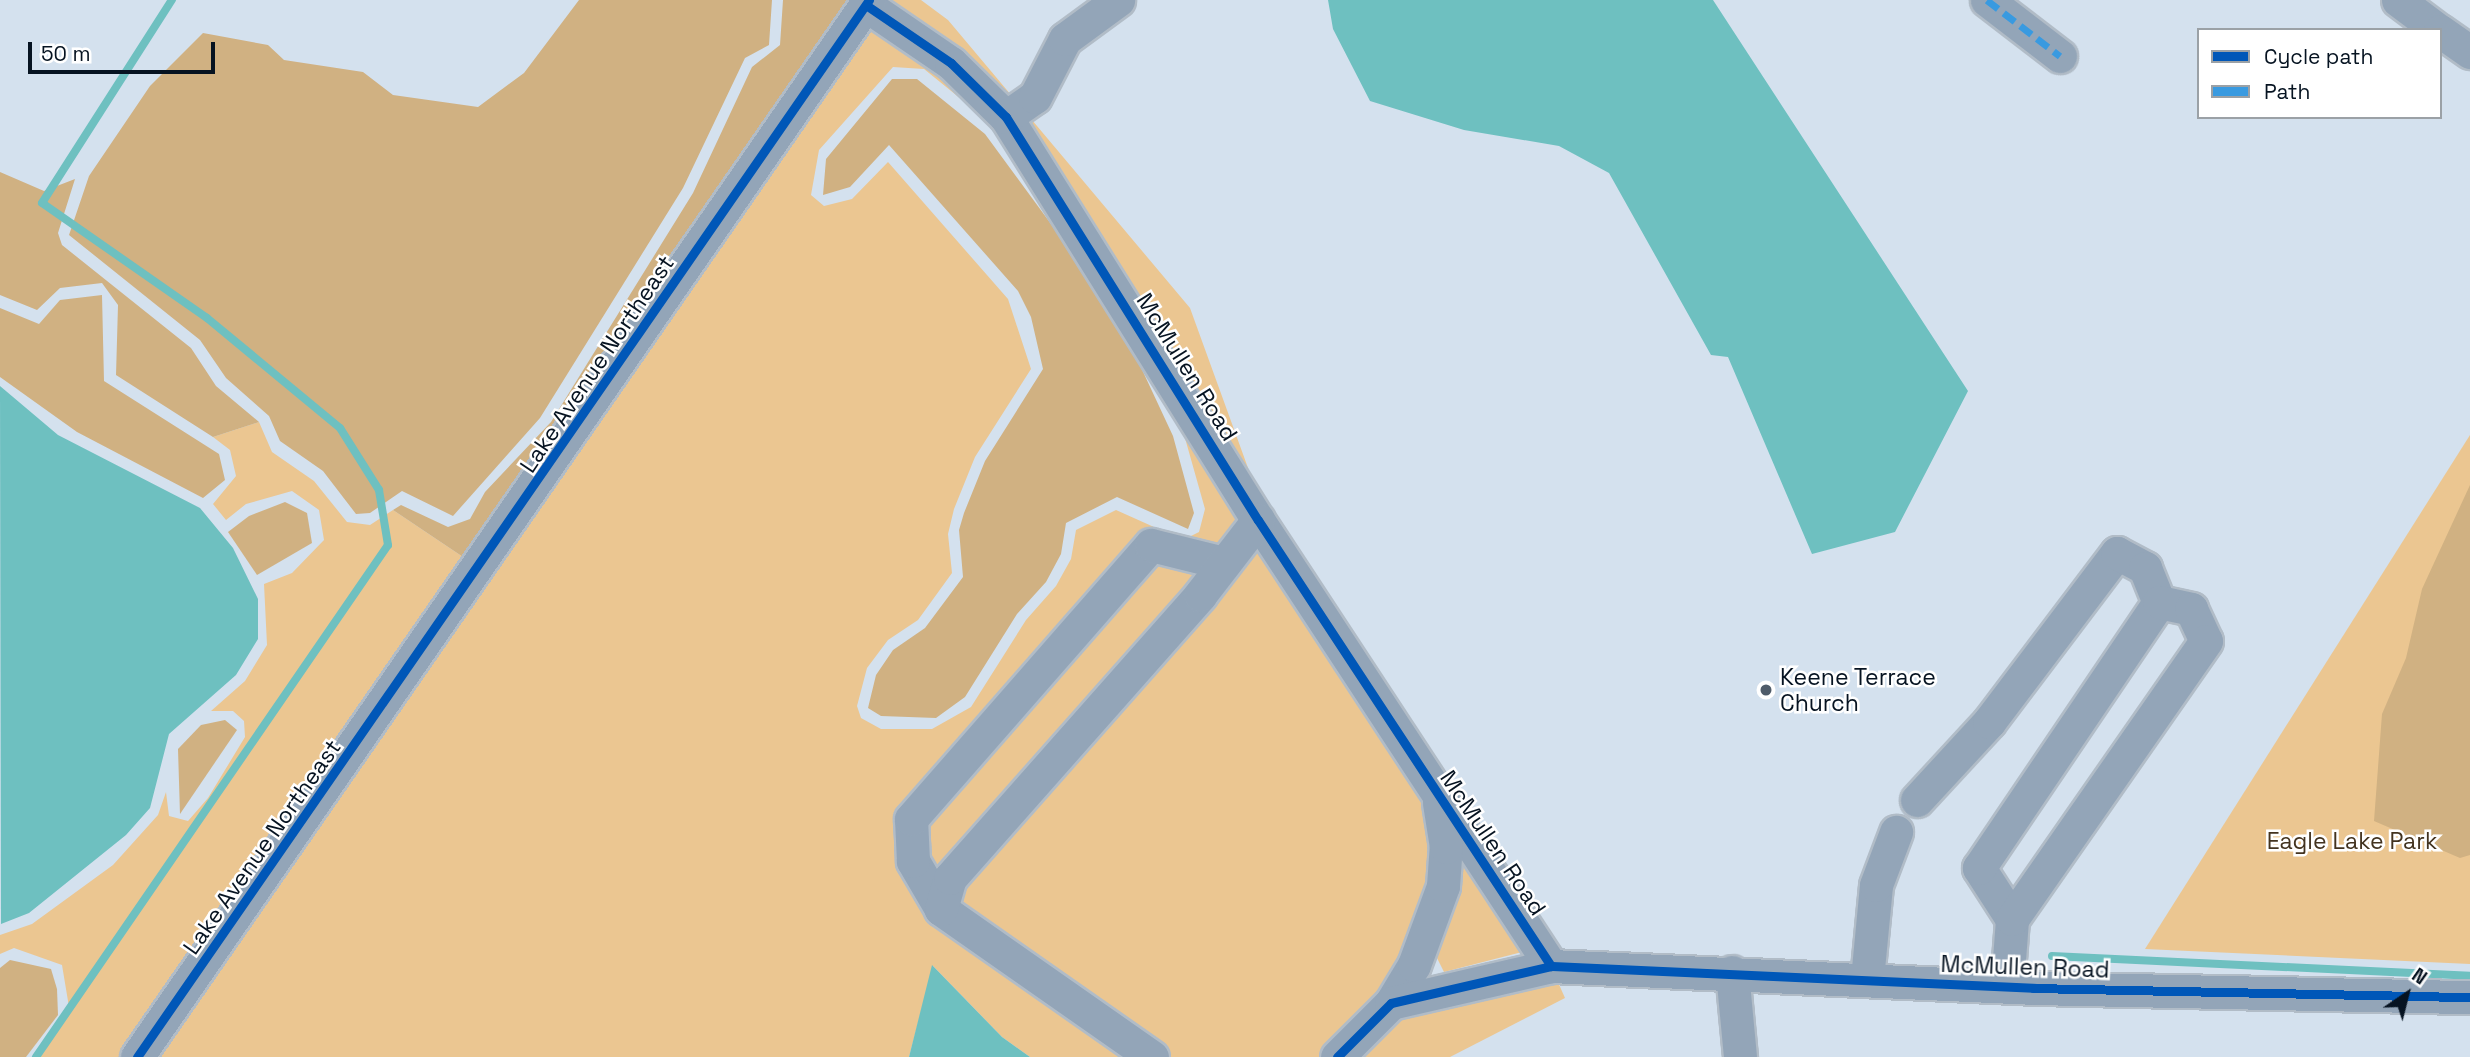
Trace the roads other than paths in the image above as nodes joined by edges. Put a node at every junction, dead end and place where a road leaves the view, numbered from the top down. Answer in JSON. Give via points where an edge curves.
{"nodes":[{"id":1,"x":1987,"y":0,"type":"edge"},
{"id":2,"x":2398,"y":0,"type":"edge"},
{"id":3,"x":867,"y":2,"type":"edge"},
{"id":4,"x":1112,"y":2,"type":"edge"},
{"id":5,"x":2437,"y":28,"type":"edge"},
{"id":6,"x":2442,"y":31,"type":"edge"},
{"id":7,"x":2457,"y":42,"type":"edge"},
{"id":8,"x":2060,"y":56,"type":"dead end"},
{"id":9,"x":1006,"y":117,"type":"junction"},
{"id":10,"x":1258,"y":520,"type":"junction"},
{"id":11,"x":1224,"y":564,"type":"junction"},
{"id":12,"x":2159,"y":602,"type":"junction"},
{"id":13,"x":1437,"y":794,"type":"junction"},
{"id":14,"x":1917,"y":800,"type":"dead end"},
{"id":15,"x":1896,"y":832,"type":"dead end"},
{"id":16,"x":941,"y":909,"type":"junction"},
{"id":17,"x":2012,"y":919,"type":"junction"},
{"id":18,"x":1551,"y":966,"type":"junction"},
{"id":19,"x":1732,"y":972,"type":"junction"},
{"id":20,"x":1867,"y":979,"type":"junction"},
{"id":21,"x":2007,"y":986,"type":"junction"},
{"id":22,"x":2470,"y":997,"type":"edge"},
{"id":23,"x":1391,"y":1003,"type":"junction"},
{"id":24,"x":137,"y":1057,"type":"edge"},
{"id":25,"x":1152,"y":1057,"type":"edge"},
{"id":26,"x":1337,"y":1057,"type":"edge"},
{"id":27,"x":1740,"y":1057,"type":"edge"}],
"edges":[{"from":1,"to":8,"type":"street"},
{"from":2,"to":5,"type":"street"},
{"from":3,"to":9,"type":"street","name":"McMullen Road","via":[[951,63]]},
{"from":3,"to":24,"type":"street","name":"Lake Avenue Northeast"},
{"from":4,"to":9,"type":"street","via":[[1065,39],[1035,97]]},
{"from":6,"to":7,"type":"street"},
{"from":9,"to":10,"type":"street","name":"McMullen Road"},
{"from":10,"to":11,"type":"street"},
{"from":10,"to":13,"type":"street","name":"McMullen Road"},
{"from":11,"to":16,"type":"street","via":[[950,878]]},
{"from":11,"to":16,"type":"street","via":[[1151,545],[911,819],[913,861]]},
{"from":12,"to":14,"type":"street","via":[[2145,568],[2117,553],[1989,722]]},
{"from":12,"to":17,"type":"street","via":[[1979,867]]},
{"from":12,"to":17,"type":"street","via":[[2191,609],[2206,641]]},
{"from":13,"to":18,"type":"street","name":"McMullen Road"},
{"from":13,"to":23,"type":"street","via":[[1446,847],[1443,886],[1423,944]]},
{"from":15,"to":20,"type":"street","via":[[1876,885]]},
{"from":16,"to":25,"type":"street"},
{"from":17,"to":21,"type":"street"},
{"from":18,"to":19,"type":"street","name":"McMullen Road"},
{"from":18,"to":23,"type":"street"},
{"from":19,"to":20,"type":"street","name":"McMullen Road"},
{"from":19,"to":27,"type":"street"},
{"from":20,"to":21,"type":"street","name":"McMullen Road"},
{"from":21,"to":22,"type":"street","name":"McMullen Road"},
{"from":23,"to":26,"type":"street"}]}
